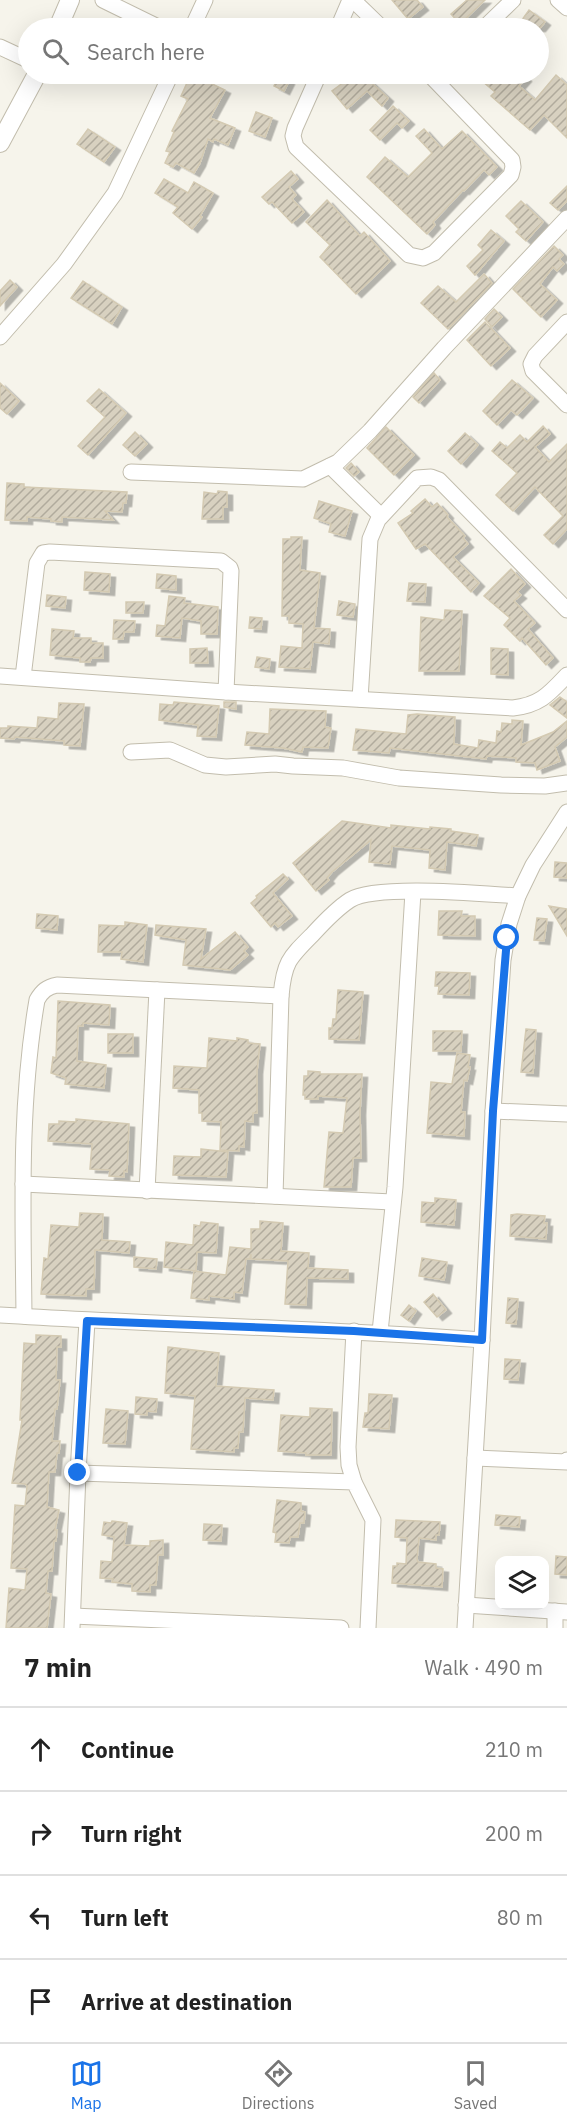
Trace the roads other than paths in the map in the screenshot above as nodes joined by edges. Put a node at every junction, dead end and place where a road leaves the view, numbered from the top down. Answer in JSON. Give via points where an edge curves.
{"nodes":[{"id":1,"x":70,"y":0,"type":"edge"},
{"id":2,"x":103,"y":0,"type":"edge"},
{"id":3,"x":205,"y":0,"type":"edge"},
{"id":4,"x":351,"y":0,"type":"edge"},
{"id":5,"x":513,"y":0,"type":"edge"},
{"id":6,"x":558,"y":0,"type":"edge"},
{"id":7,"x":567,"y":8,"type":"edge"},
{"id":8,"x":62,"y":18,"type":"edge"},
{"id":9,"x":140,"y":18,"type":"edge"},
{"id":10,"x":197,"y":18,"type":"edge"},
{"id":11,"x":343,"y":18,"type":"edge"},
{"id":12,"x":371,"y":18,"type":"edge"},
{"id":13,"x":494,"y":18,"type":"edge"},
{"id":14,"x":0,"y":47,"type":"edge"},
{"id":15,"x":18,"y":55,"type":"edge"},
{"id":16,"x":32,"y":84,"type":"edge"},
{"id":17,"x":166,"y":84,"type":"edge"},
{"id":18,"x":314,"y":84,"type":"edge"},
{"id":19,"x":442,"y":84,"type":"edge"},
{"id":20,"x":0,"y":143,"type":"edge"},
{"id":21,"x":567,"y":218,"type":"edge"},
{"id":22,"x":567,"y":322,"type":"edge"},
{"id":23,"x":0,"y":337,"type":"edge"},
{"id":24,"x":567,"y":405,"type":"edge"},
{"id":25,"x":330,"y":466,"type":"junction"},
{"id":26,"x":131,"y":472,"type":"dead end"},
{"id":27,"x":381,"y":516,"type":"junction"},
{"id":28,"x":567,"y":610,"type":"edge"},
{"id":29,"x":567,"y":675,"type":"edge"},
{"id":30,"x":0,"y":676,"type":"edge"},
{"id":31,"x":23,"y":677,"type":"junction"},
{"id":32,"x":226,"y":692,"type":"junction"},
{"id":33,"x":360,"y":699,"type":"junction"},
{"id":34,"x":131,"y":752,"type":"dead end"},
{"id":35,"x":567,"y":783,"type":"edge"},
{"id":36,"x":567,"y":812,"type":"edge"},
{"id":37,"x":413,"y":892,"type":"junction"},
{"id":38,"x":518,"y":896,"type":"junction"},
{"id":39,"x":157,"y":990,"type":"junction"},
{"id":40,"x":281,"y":996,"type":"junction"},
{"id":41,"x":493,"y":1111,"type":"junction"},
{"id":42,"x":567,"y":1114,"type":"edge"},
{"id":43,"x":23,"y":1184,"type":"junction"},
{"id":44,"x":147,"y":1191,"type":"junction"},
{"id":45,"x":275,"y":1196,"type":"junction"},
{"id":46,"x":392,"y":1202,"type":"junction"},
{"id":47,"x":0,"y":1315,"type":"edge"},
{"id":48,"x":24,"y":1316,"type":"junction"},
{"id":49,"x":87,"y":1321,"type":"junction"},
{"id":50,"x":354,"y":1331,"type":"junction"},
{"id":51,"x":381,"y":1332,"type":"junction"},
{"id":52,"x":482,"y":1340,"type":"junction"},
{"id":53,"x":475,"y":1458,"type":"junction"},
{"id":54,"x":567,"y":1460,"type":"edge"},
{"id":55,"x":78,"y":1473,"type":"junction"},
{"id":56,"x":354,"y":1482,"type":"junction"},
{"id":57,"x":466,"y":1605,"type":"junction"},
{"id":58,"x":561,"y":1612,"type":"edge"},
{"id":59,"x":72,"y":1622,"type":"edge"},
{"id":60,"x":220,"y":1625,"type":"edge"},
{"id":61,"x":341,"y":1628,"type":"edge"},
{"id":62,"x":368,"y":1628,"type":"edge"},
{"id":63,"x":465,"y":1628,"type":"edge"},
{"id":64,"x":555,"y":1628,"type":"edge"}],
"edges":[{"from":1,"to":8,"type":"street"},
{"from":2,"to":9,"type":"street"},
{"from":3,"to":10,"type":"street"},
{"from":4,"to":11,"type":"street"},
{"from":4,"to":12,"type":"street"},
{"from":5,"to":13,"type":"street"},
{"from":6,"to":7,"type":"street"},
{"from":14,"to":15,"type":"street"},
{"from":16,"to":20,"type":"street"},
{"from":17,"to":23,"type":"street","via":[[115,193],[64,264]]},
{"from":18,"to":19,"type":"street","via":[[295,128],[296,147],[410,255],[423,258],[442,246],[511,175],[513,167],[512,160]]},
{"from":21,"to":25,"type":"street","via":[[370,431]]},
{"from":22,"to":24,"type":"street","via":[[531,364],[533,371]]},
{"from":25,"to":26,"type":"street","via":[[303,479]]},
{"from":25,"to":27,"type":"street"},
{"from":27,"to":28,"type":"street","via":[[417,478],[439,480]]},
{"from":27,"to":33,"type":"street","via":[[370,539]]},
{"from":29,"to":33,"type":"street","via":[[541,701],[526,707]]},
{"from":30,"to":31,"type":"street"},
{"from":31,"to":32,"type":"street"},
{"from":31,"to":32,"type":"street","via":[[36,563],[43,553],[221,561],[231,571]]},
{"from":32,"to":33,"type":"street"},
{"from":34,"to":35,"type":"street","via":[[170,750],[205,765],[226,767],[275,764],[501,785]]},
{"from":36,"to":38,"type":"street"},
{"from":37,"to":38,"type":"street"},
{"from":37,"to":40,"type":"street","via":[[380,892],[351,900],[290,957]]},
{"from":37,"to":46,"type":"street"},
{"from":38,"to":41,"type":"street","via":[[504,960]]},
{"from":39,"to":40,"type":"street"},
{"from":39,"to":43,"type":"street","via":[[57,985],[40,994],[29,1048]]},
{"from":39,"to":44,"type":"street"},
{"from":40,"to":45,"type":"street"},
{"from":41,"to":42,"type":"street"},
{"from":41,"to":52,"type":"street"},
{"from":43,"to":44,"type":"street"},
{"from":43,"to":48,"type":"street"},
{"from":44,"to":45,"type":"street"},
{"from":45,"to":46,"type":"street"},
{"from":46,"to":51,"type":"street"},
{"from":47,"to":48,"type":"street"},
{"from":48,"to":49,"type":"street"},
{"from":49,"to":50,"type":"street"},
{"from":49,"to":55,"type":"street"},
{"from":50,"to":51,"type":"street"},
{"from":50,"to":56,"type":"street","via":[[348,1447]]},
{"from":51,"to":52,"type":"street"},
{"from":52,"to":53,"type":"street"},
{"from":53,"to":54,"type":"street"},
{"from":53,"to":57,"type":"street"},
{"from":55,"to":56,"type":"street"},
{"from":55,"to":59,"type":"street"},
{"from":56,"to":62,"type":"street","via":[[373,1520]]},
{"from":57,"to":58,"type":"street"},
{"from":57,"to":63,"type":"street"},
{"from":58,"to":64,"type":"street"},
{"from":59,"to":60,"type":"street"},
{"from":60,"to":61,"type":"street"}]}
